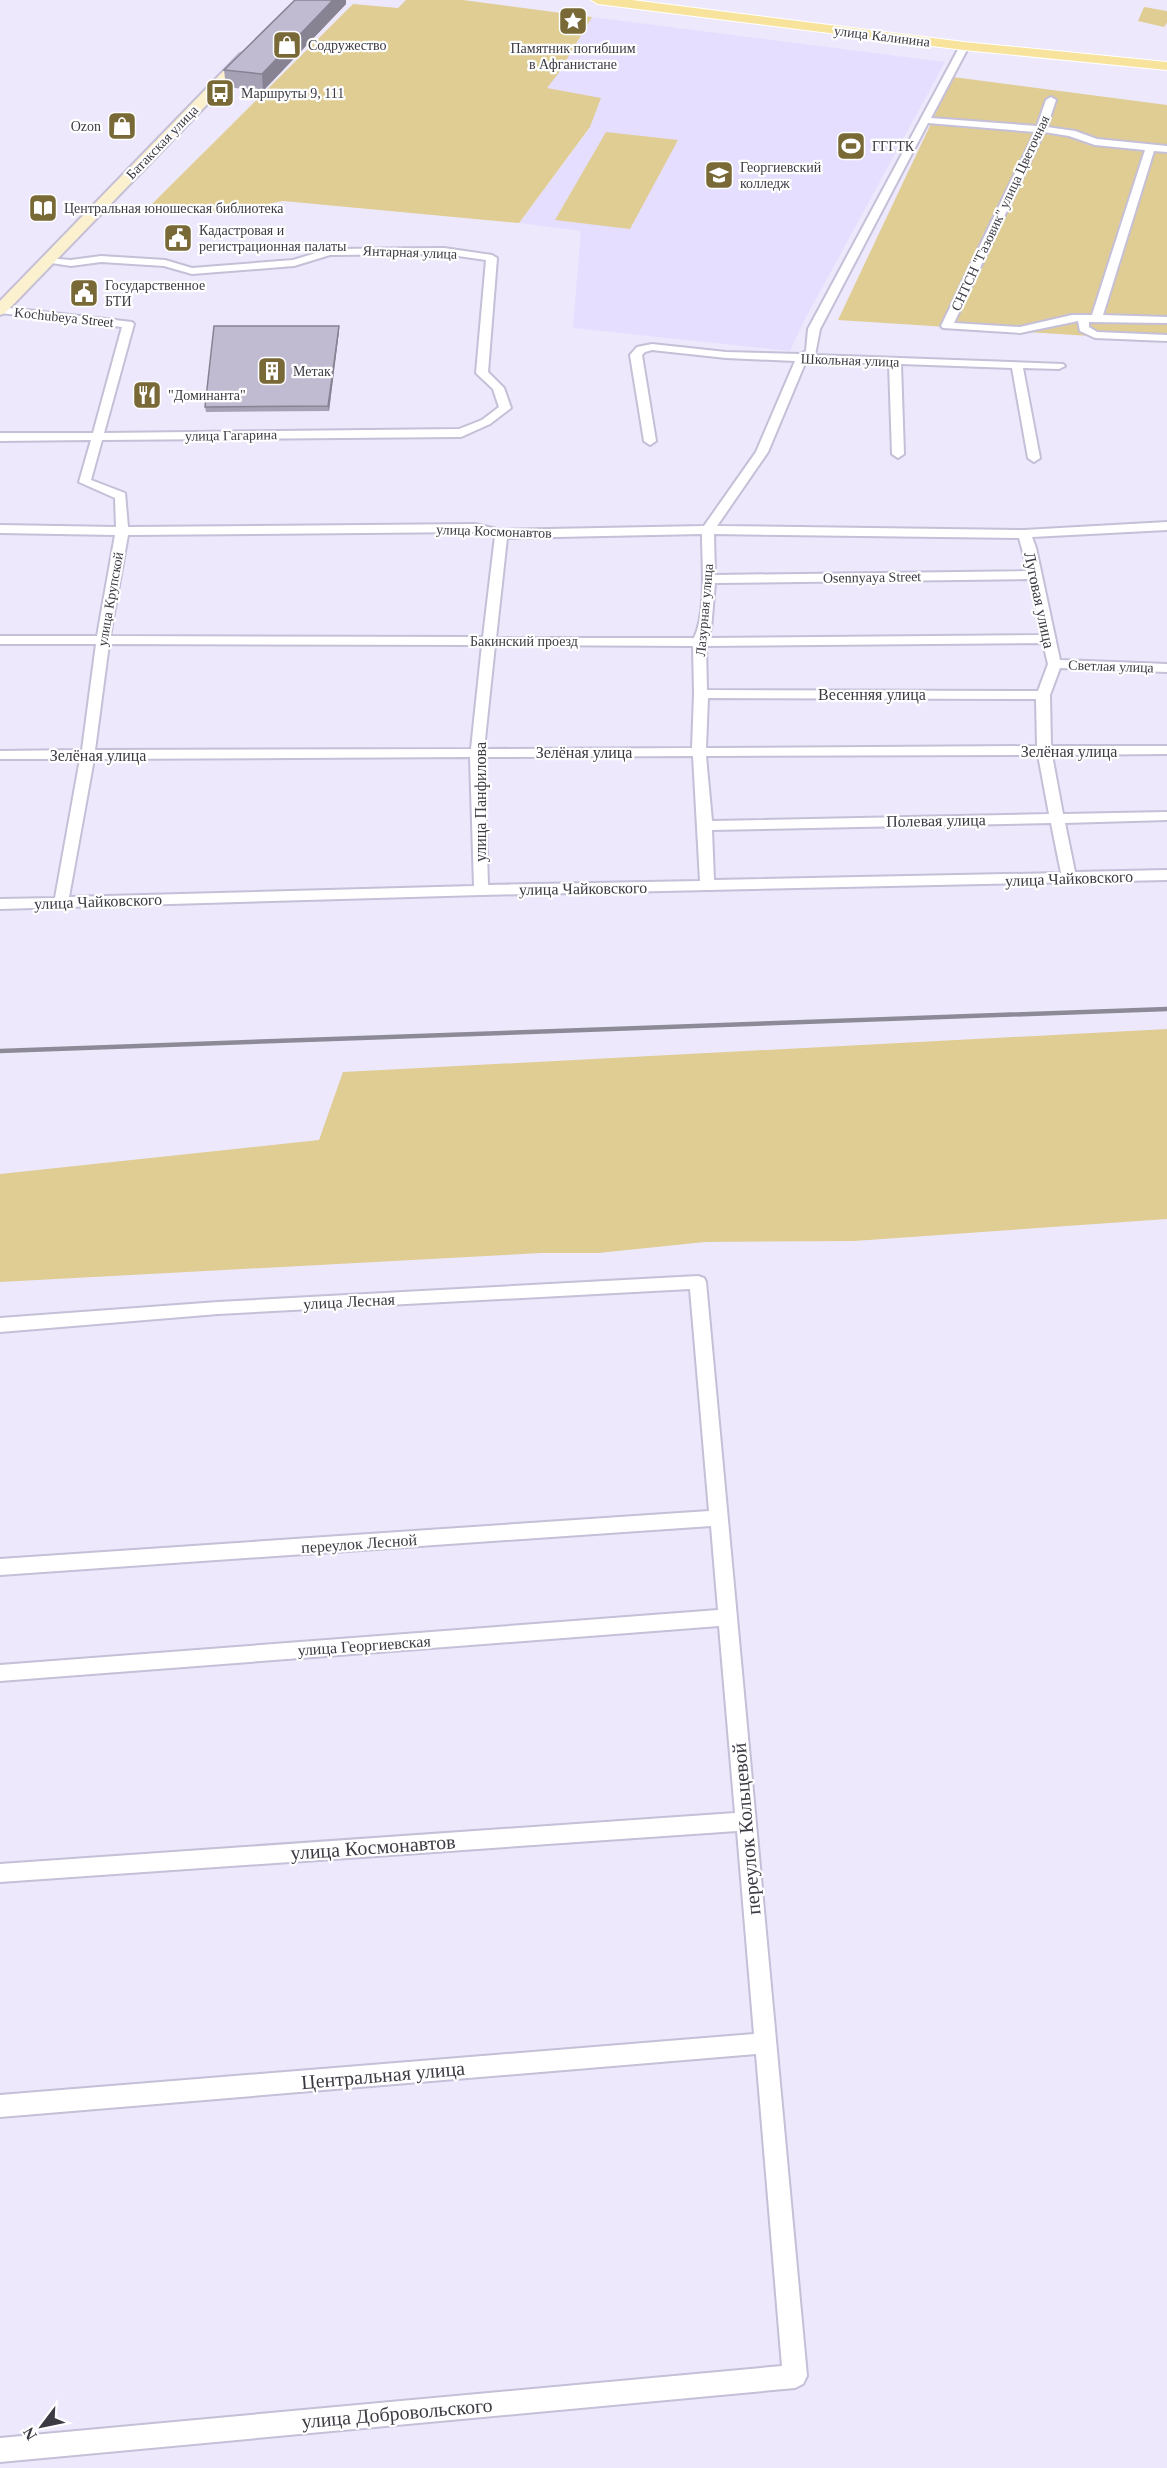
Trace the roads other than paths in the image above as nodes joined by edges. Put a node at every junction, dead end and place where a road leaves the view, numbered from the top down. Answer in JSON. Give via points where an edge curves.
{"nodes":[{"id":1,"x":598,"y":0,"type":"edge"},
{"id":2,"x":258,"y":43,"type":"edge"},
{"id":3,"x":964,"y":46,"type":"junction"},
{"id":4,"x":1167,"y":66,"type":"edge"},
{"id":5,"x":1051,"y":100,"type":"dead end"},
{"id":6,"x":924,"y":120,"type":"junction"},
{"id":7,"x":1041,"y":129,"type":"junction"},
{"id":8,"x":1150,"y":149,"type":"junction"},
{"id":9,"x":1167,"y":149,"type":"edge"},
{"id":10,"x":49,"y":260,"type":"junction"},
{"id":11,"x":0,"y":310,"type":"edge"},
{"id":12,"x":1083,"y":318,"type":"junction"},
{"id":13,"x":1096,"y":319,"type":"junction"},
{"id":14,"x":1167,"y":320,"type":"edge"},
{"id":15,"x":128,"y":324,"type":"joint"},
{"id":16,"x":1167,"y":338,"type":"edge"},
{"id":17,"x":802,"y":358,"type":"junction"},
{"id":18,"x":895,"y":362,"type":"junction"},
{"id":19,"x":1017,"y":365,"type":"junction"},
{"id":20,"x":1059,"y":366,"type":"dead end"},
{"id":21,"x":461,"y":433,"type":"joint"},
{"id":22,"x":0,"y":437,"type":"edge"},
{"id":23,"x":98,"y":437,"type":"junction"},
{"id":24,"x":650,"y":441,"type":"dead end"},
{"id":25,"x":898,"y":454,"type":"dead end"},
{"id":26,"x":1034,"y":458,"type":"dead end"},
{"id":27,"x":1167,"y":526,"type":"edge"},
{"id":28,"x":0,"y":530,"type":"edge"},
{"id":29,"x":708,"y":530,"type":"junction"},
{"id":30,"x":122,"y":531,"type":"junction"},
{"id":31,"x":501,"y":534,"type":"junction"},
{"id":32,"x":1024,"y":534,"type":"junction"},
{"id":33,"x":1036,"y":575,"type":"junction"},
{"id":34,"x":709,"y":579,"type":"junction"},
{"id":35,"x":1048,"y":639,"type":"junction"},
{"id":36,"x":0,"y":640,"type":"edge"},
{"id":37,"x":103,"y":640,"type":"junction"},
{"id":38,"x":491,"y":641,"type":"junction"},
{"id":39,"x":699,"y":642,"type":"junction"},
{"id":40,"x":1055,"y":664,"type":"junction"},
{"id":41,"x":1167,"y":668,"type":"edge"},
{"id":42,"x":701,"y":694,"type":"junction"},
{"id":43,"x":1043,"y":695,"type":"junction"},
{"id":44,"x":1167,"y":750,"type":"edge"},
{"id":45,"x":699,"y":751,"type":"junction"},
{"id":46,"x":1044,"y":751,"type":"junction"},
{"id":47,"x":477,"y":753,"type":"junction"},
{"id":48,"x":0,"y":755,"type":"edge"},
{"id":49,"x":88,"y":755,"type":"junction"},
{"id":50,"x":1167,"y":816,"type":"edge"},
{"id":51,"x":1057,"y":817,"type":"junction"},
{"id":52,"x":705,"y":826,"type":"junction"},
{"id":53,"x":1167,"y":875,"type":"edge"},
{"id":54,"x":1069,"y":878,"type":"junction"},
{"id":55,"x":707,"y":886,"type":"junction"},
{"id":56,"x":481,"y":890,"type":"junction"},
{"id":57,"x":61,"y":903,"type":"junction"},
{"id":58,"x":0,"y":904,"type":"edge"},
{"id":59,"x":698,"y":1282,"type":"joint"},
{"id":60,"x":0,"y":1324,"type":"edge"},
{"id":61,"x":718,"y":1518,"type":"junction"},
{"id":62,"x":0,"y":1567,"type":"edge"},
{"id":63,"x":727,"y":1617,"type":"junction"},
{"id":64,"x":0,"y":1672,"type":"edge"},
{"id":65,"x":745,"y":1821,"type":"junction"},
{"id":66,"x":0,"y":1873,"type":"edge"},
{"id":67,"x":765,"y":2043,"type":"junction"},
{"id":68,"x":0,"y":2106,"type":"edge"},
{"id":69,"x":795,"y":2376,"type":"joint"},
{"id":70,"x":0,"y":2450,"type":"edge"}],
"edges":[{"from":1,"to":3,"type":"main road","name":"улица Калинина"},
{"from":2,"to":10,"type":"main road","name":"Батакская улица"},
{"from":3,"to":4,"type":"main road","name":"улица Калинина"},
{"from":3,"to":6,"type":"street"},
{"from":5,"to":7,"type":"street","name":"СНТСН \"Газовик\" улица Цветочная"},
{"from":6,"to":7,"type":"street"},
{"from":6,"to":17,"type":"street","via":[[814,328],[811,352]]},
{"from":7,"to":8,"type":"street","via":[[1071,133],[1095,142]]},
{"from":7,"to":12,"type":"street","name":"СНТСН \"Газовик\" улица Цветочная","via":[[947,326],[1020,330]]},
{"from":8,"to":9,"type":"street"},
{"from":8,"to":13,"type":"street"},
{"from":10,"to":11,"type":"main road","name":"Батакская улица"},
{"from":10,"to":21,"type":"street","name":"Янтарная улица","via":[[165,263],[192,271],[294,263],[329,252],[444,250],[492,258],[482,373],[497,384],[505,408]]},
{"from":11,"to":15,"type":"street","name":"Kochubeya Street"},
{"from":12,"to":13,"type":"street"},
{"from":12,"to":16,"type":"street","via":[[1084,329],[1095,335]]},
{"from":13,"to":14,"type":"street"},
{"from":15,"to":23,"type":"street","name":"улица Крупской"},
{"from":17,"to":18,"type":"street","name":"Школьная улица"},
{"from":17,"to":24,"type":"street","name":"Школьная улица","via":[[640,349],[636,355]]},
{"from":17,"to":29,"type":"street","via":[[762,452]]},
{"from":18,"to":19,"type":"street","name":"Школьная улица"},
{"from":18,"to":25,"type":"street"},
{"from":19,"to":20,"type":"street","name":"Школьная улица"},
{"from":19,"to":26,"type":"street"},
{"from":21,"to":23,"type":"street","name":"улица Гагарина"},
{"from":22,"to":23,"type":"street","name":"улица Гагарина"},
{"from":23,"to":30,"type":"street","name":"улица Крупской","via":[[85,482],[122,496]]},
{"from":27,"to":32,"type":"street","name":"улица Космонавтов"},
{"from":28,"to":30,"type":"street","name":"улица Космонавтов"},
{"from":29,"to":31,"type":"street","name":"улица Космонавтов"},
{"from":29,"to":32,"type":"street","name":"улица Космонавтов"},
{"from":29,"to":34,"type":"street","name":"Лазурная улица"},
{"from":30,"to":31,"type":"street","name":"улица Космонавтов","via":[[475,528]]},
{"from":30,"to":37,"type":"street","name":"улица Крупской"},
{"from":31,"to":38,"type":"street","name":"улица Панфилова"},
{"from":32,"to":33,"type":"street","name":"Луговая улица"},
{"from":33,"to":34,"type":"street","name":"Osennyaya Street"},
{"from":33,"to":35,"type":"street","name":"Луговая улица"},
{"from":34,"to":39,"type":"street","name":"Лазурная улица","via":[[705,629]]},
{"from":35,"to":39,"type":"street","name":"Бакинский проезд"},
{"from":35,"to":40,"type":"street","name":"Луговая улица"},
{"from":36,"to":37,"type":"street","name":"Бакинский проезд"},
{"from":37,"to":38,"type":"street","name":"Бакинский проезд"},
{"from":37,"to":49,"type":"street","name":"улица Крупской"},
{"from":38,"to":39,"type":"street","name":"Бакинский проезд"},
{"from":38,"to":47,"type":"street","name":"улица Панфилова"},
{"from":39,"to":42,"type":"street","name":"Лазурная улица"},
{"from":40,"to":41,"type":"street","name":"Светлая улица"},
{"from":40,"to":43,"type":"street","name":"Луговая улица"},
{"from":42,"to":43,"type":"street","name":"Весенняя улица"},
{"from":42,"to":45,"type":"street","name":"Лазурная улица"},
{"from":43,"to":46,"type":"street","name":"Луговая улица"},
{"from":44,"to":46,"type":"street","name":"Зелёная улица"},
{"from":45,"to":46,"type":"street","name":"Зелёная улица"},
{"from":45,"to":47,"type":"street","name":"Зелёная улица"},
{"from":45,"to":52,"type":"street","name":"Лазурная улица"},
{"from":46,"to":51,"type":"street","name":"Луговая улица"},
{"from":47,"to":49,"type":"street","name":"Зелёная улица"},
{"from":47,"to":56,"type":"street","name":"улица Панфилова"},
{"from":48,"to":49,"type":"street","name":"Зелёная улица"},
{"from":49,"to":57,"type":"street","name":"улица Крупской"},
{"from":50,"to":51,"type":"street","name":"Полевая улица"},
{"from":51,"to":52,"type":"street","name":"Полевая улица"},
{"from":51,"to":54,"type":"street","name":"Луговая улица"},
{"from":52,"to":55,"type":"street","name":"Лазурная улица"},
{"from":53,"to":54,"type":"street","name":"улица Чайковского"},
{"from":54,"to":55,"type":"street","name":"улица Чайковского"},
{"from":55,"to":56,"type":"street","name":"улица Чайковского"},
{"from":56,"to":57,"type":"street","name":"улица Чайковского"},
{"from":57,"to":58,"type":"street","name":"улица Чайковского"},
{"from":59,"to":60,"type":"street","name":"улица Лесная"},
{"from":59,"to":61,"type":"street","name":"переулок Кольцевой"},
{"from":61,"to":62,"type":"street","name":"переулок Лесной"},
{"from":61,"to":63,"type":"street","name":"переулок Кольцевой"},
{"from":63,"to":64,"type":"street","name":"улица Георгиевская"},
{"from":63,"to":65,"type":"street","name":"переулок Кольцевой"},
{"from":65,"to":66,"type":"street","name":"улица Космонавтов"},
{"from":65,"to":67,"type":"street","name":"переулок Кольцевой"},
{"from":67,"to":68,"type":"street","name":"Центральная улица"},
{"from":67,"to":69,"type":"street","name":"переулок Кольцевой"},
{"from":69,"to":70,"type":"street","name":"улица Добровольского"}]}
